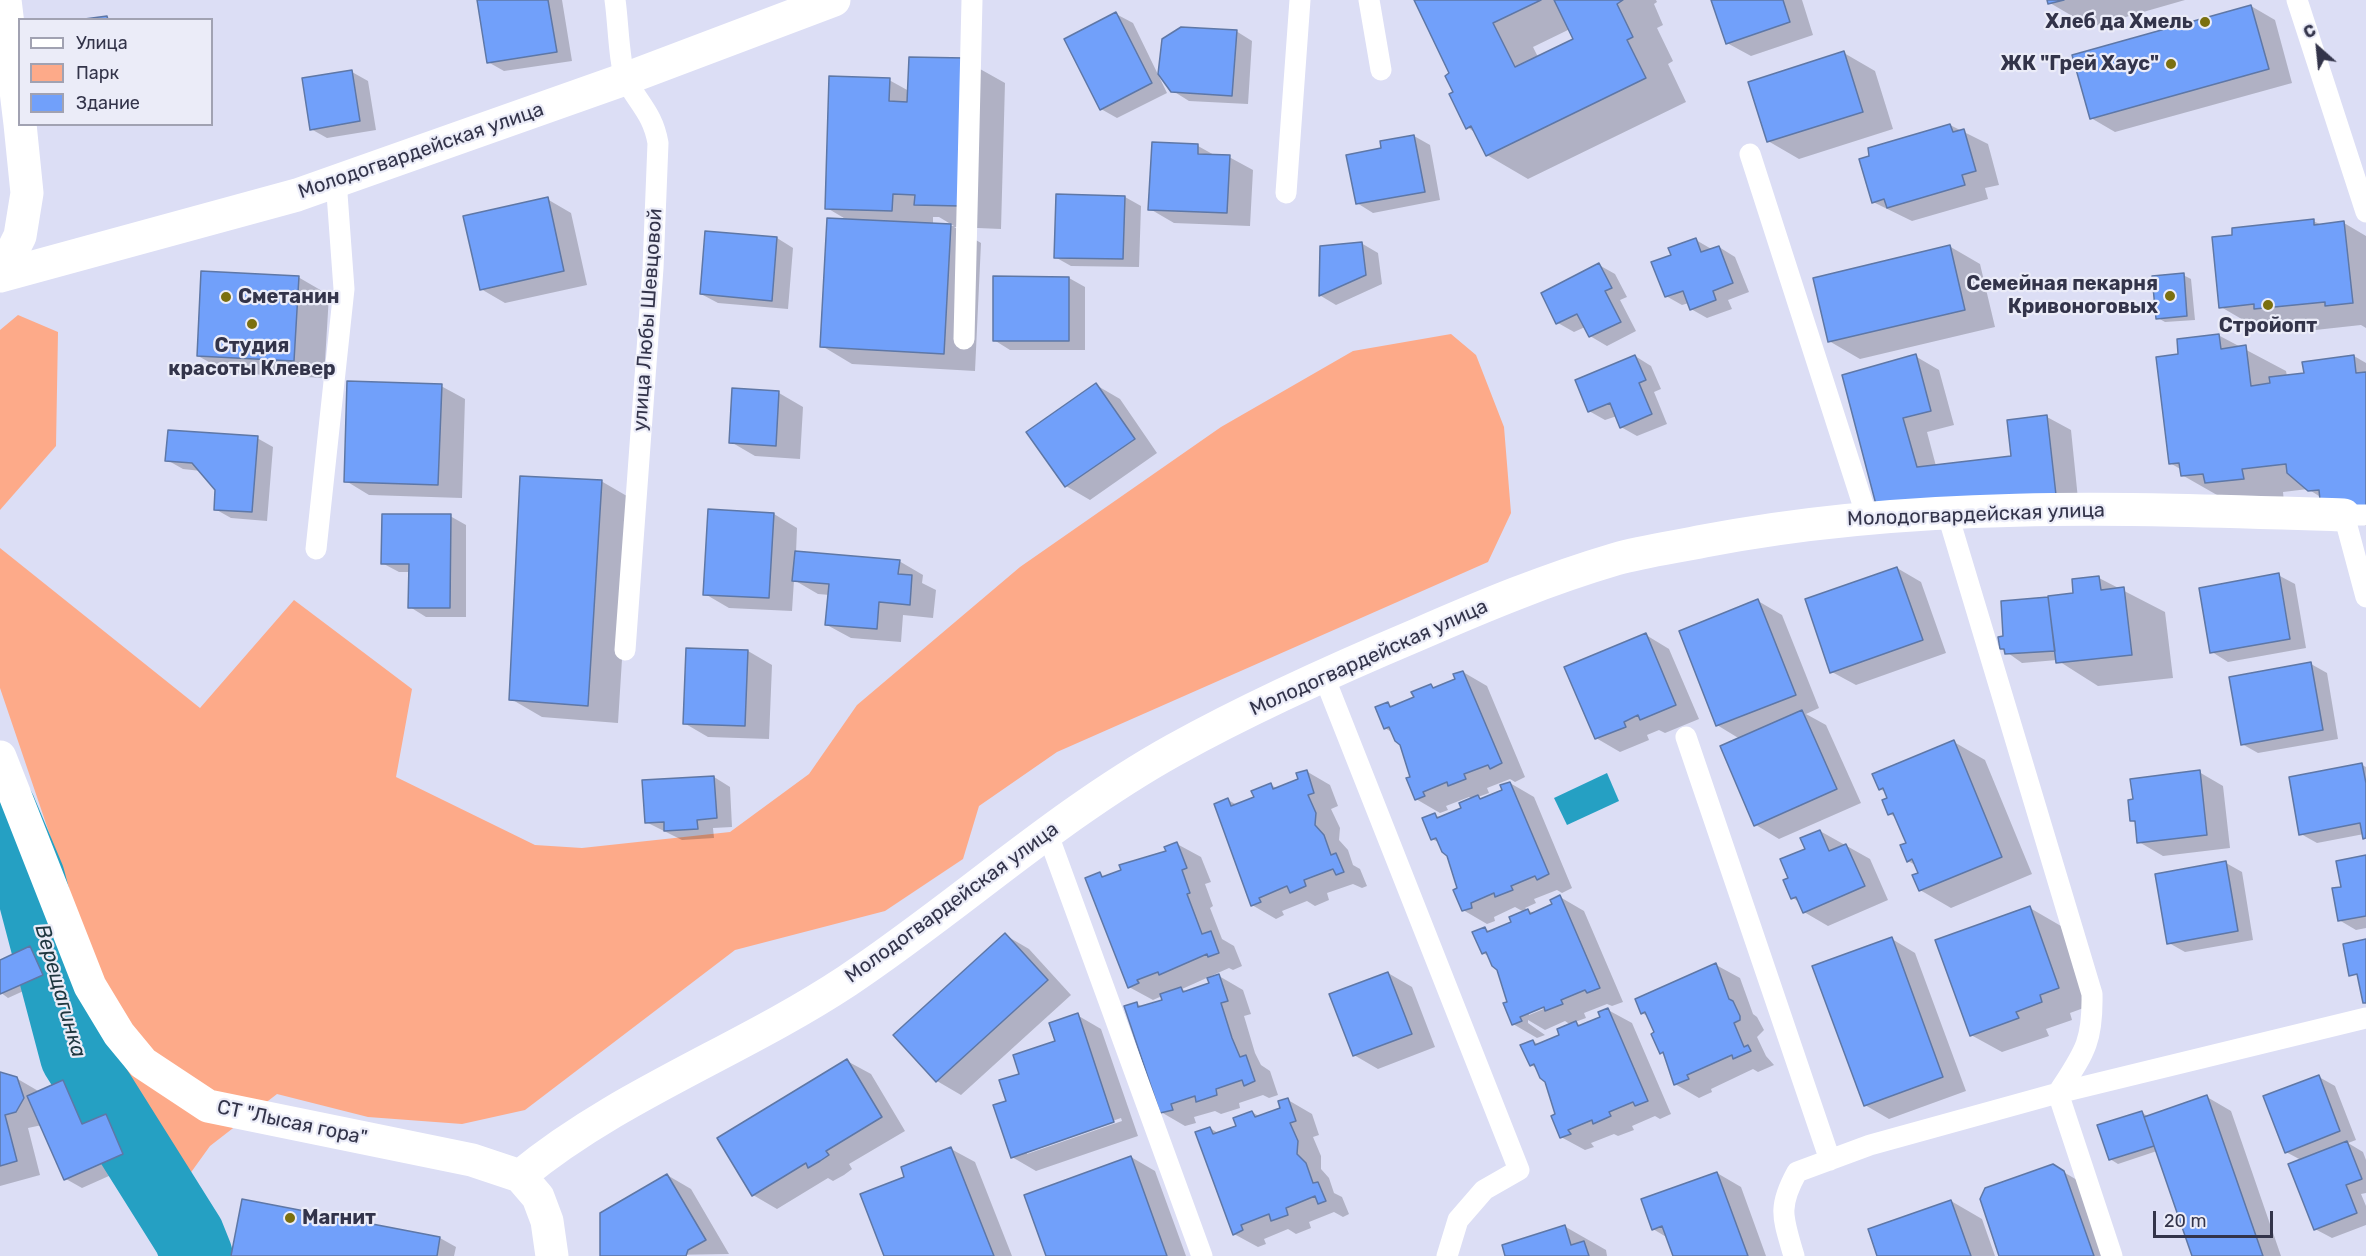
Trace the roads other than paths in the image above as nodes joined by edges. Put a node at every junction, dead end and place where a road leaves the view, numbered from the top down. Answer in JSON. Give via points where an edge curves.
{"nodes":[{"id":1,"x":5,"y":0,"type":"edge"},
{"id":2,"x":615,"y":0,"type":"edge"},
{"id":3,"x":834,"y":0,"type":"edge"},
{"id":4,"x":972,"y":0,"type":"edge"},
{"id":5,"x":1299,"y":0,"type":"edge"},
{"id":6,"x":1369,"y":0,"type":"edge"},
{"id":7,"x":2297,"y":0,"type":"edge"},
{"id":8,"x":1381,"y":70,"type":"dead end"},
{"id":9,"x":625,"y":79,"type":"junction"},
{"id":10,"x":18,"y":107,"type":"edge"},
{"id":11,"x":20,"y":126,"type":"edge"},
{"id":12,"x":1749,"y":154,"type":"dead end"},
{"id":13,"x":336,"y":180,"type":"junction"},
{"id":14,"x":1286,"y":193,"type":"dead end"},
{"id":15,"x":2366,"y":212,"type":"edge"},
{"id":16,"x":0,"y":276,"type":"edge"},
{"id":17,"x":964,"y":339,"type":"dead end"},
{"id":18,"x":1947,"y":512,"type":"junction"},
{"id":19,"x":2355,"y":515,"type":"edge"},
{"id":20,"x":1867,"y":517,"type":"junction"},
{"id":21,"x":316,"y":549,"type":"dead end"},
{"id":22,"x":2366,"y":597,"type":"edge"},
{"id":23,"x":625,"y":650,"type":"dead end"},
{"id":24,"x":1323,"y":674,"type":"junction"},
{"id":25,"x":1686,"y":736,"type":"dead end"},
{"id":26,"x":0,"y":757,"type":"edge"},
{"id":27,"x":1047,"y":832,"type":"junction"},
{"id":28,"x":2366,"y":1018,"type":"edge"},
{"id":29,"x":2058,"y":1093,"type":"junction"},
{"id":30,"x":1830,"y":1160,"type":"junction"},
{"id":31,"x":520,"y":1176,"type":"junction"},
{"id":32,"x":552,"y":1256,"type":"edge"},
{"id":33,"x":1202,"y":1256,"type":"edge"},
{"id":34,"x":1447,"y":1256,"type":"edge"},
{"id":35,"x":1794,"y":1256,"type":"edge"},
{"id":36,"x":2112,"y":1256,"type":"edge"}],
"edges":[{"from":1,"to":10,"type":"street"},
{"from":2,"to":9,"type":"lane","name":"улица Любы Шевцовой"},
{"from":3,"to":9,"type":"street","name":"Молодогвардейская улица"},
{"from":4,"to":17,"type":"lane"},
{"from":5,"to":14,"type":"lane"},
{"from":6,"to":8,"type":"lane"},
{"from":7,"to":15,"type":"lane"},
{"from":9,"to":13,"type":"street","name":"Молодогвардейская улица"},
{"from":9,"to":23,"type":"lane","name":"улица Любы Шевцовой","via":[[655,126],[658,143],[653,268]]},
{"from":11,"to":16,"type":"street","via":[[27,193],[20,236]]},
{"from":12,"to":20,"type":"lane"},
{"from":13,"to":16,"type":"street","name":"Молодогвардейская улица","via":[[297,195]]},
{"from":13,"to":21,"type":"lane","via":[[344,290]]},
{"from":18,"to":19,"type":"street","name":"Молодогвардейская улица","via":[[2144,508]]},
{"from":18,"to":20,"type":"street","name":"Молодогвардейская улица"},
{"from":18,"to":29,"type":"lane","via":[[2092,994],[2093,1027],[2083,1054]]},
{"from":19,"to":22,"type":"lane"},
{"from":20,"to":24,"type":"street","name":"Молодогвардейская улица","via":[[1753,532],[1618,559],[1502,598]]},
{"from":24,"to":27,"type":"street","name":"Молодогвардейская улица","via":[[1172,752]]},
{"from":24,"to":34,"type":"lane","via":[[1519,1170],[1484,1190],[1458,1220]]},
{"from":25,"to":30,"type":"lane"},
{"from":26,"to":31,"type":"street","name":"СТ \"Лысая гора\"","via":[[90,986],[119,1034],[143,1063],[208,1106],[472,1160]]},
{"from":27,"to":31,"type":"street","name":"Молодогвардейская улица","via":[[851,978],[797,1013],[577,1133]]},
{"from":27,"to":33,"type":"lane"},
{"from":28,"to":29,"type":"lane"},
{"from":29,"to":30,"type":"lane","via":[[1870,1145]]},
{"from":29,"to":36,"type":"lane"},
{"from":30,"to":35,"type":"lane","via":[[1797,1172],[1784,1196],[1785,1223]]},
{"from":31,"to":32,"type":"street","via":[[538,1197],[547,1221]]}]}
